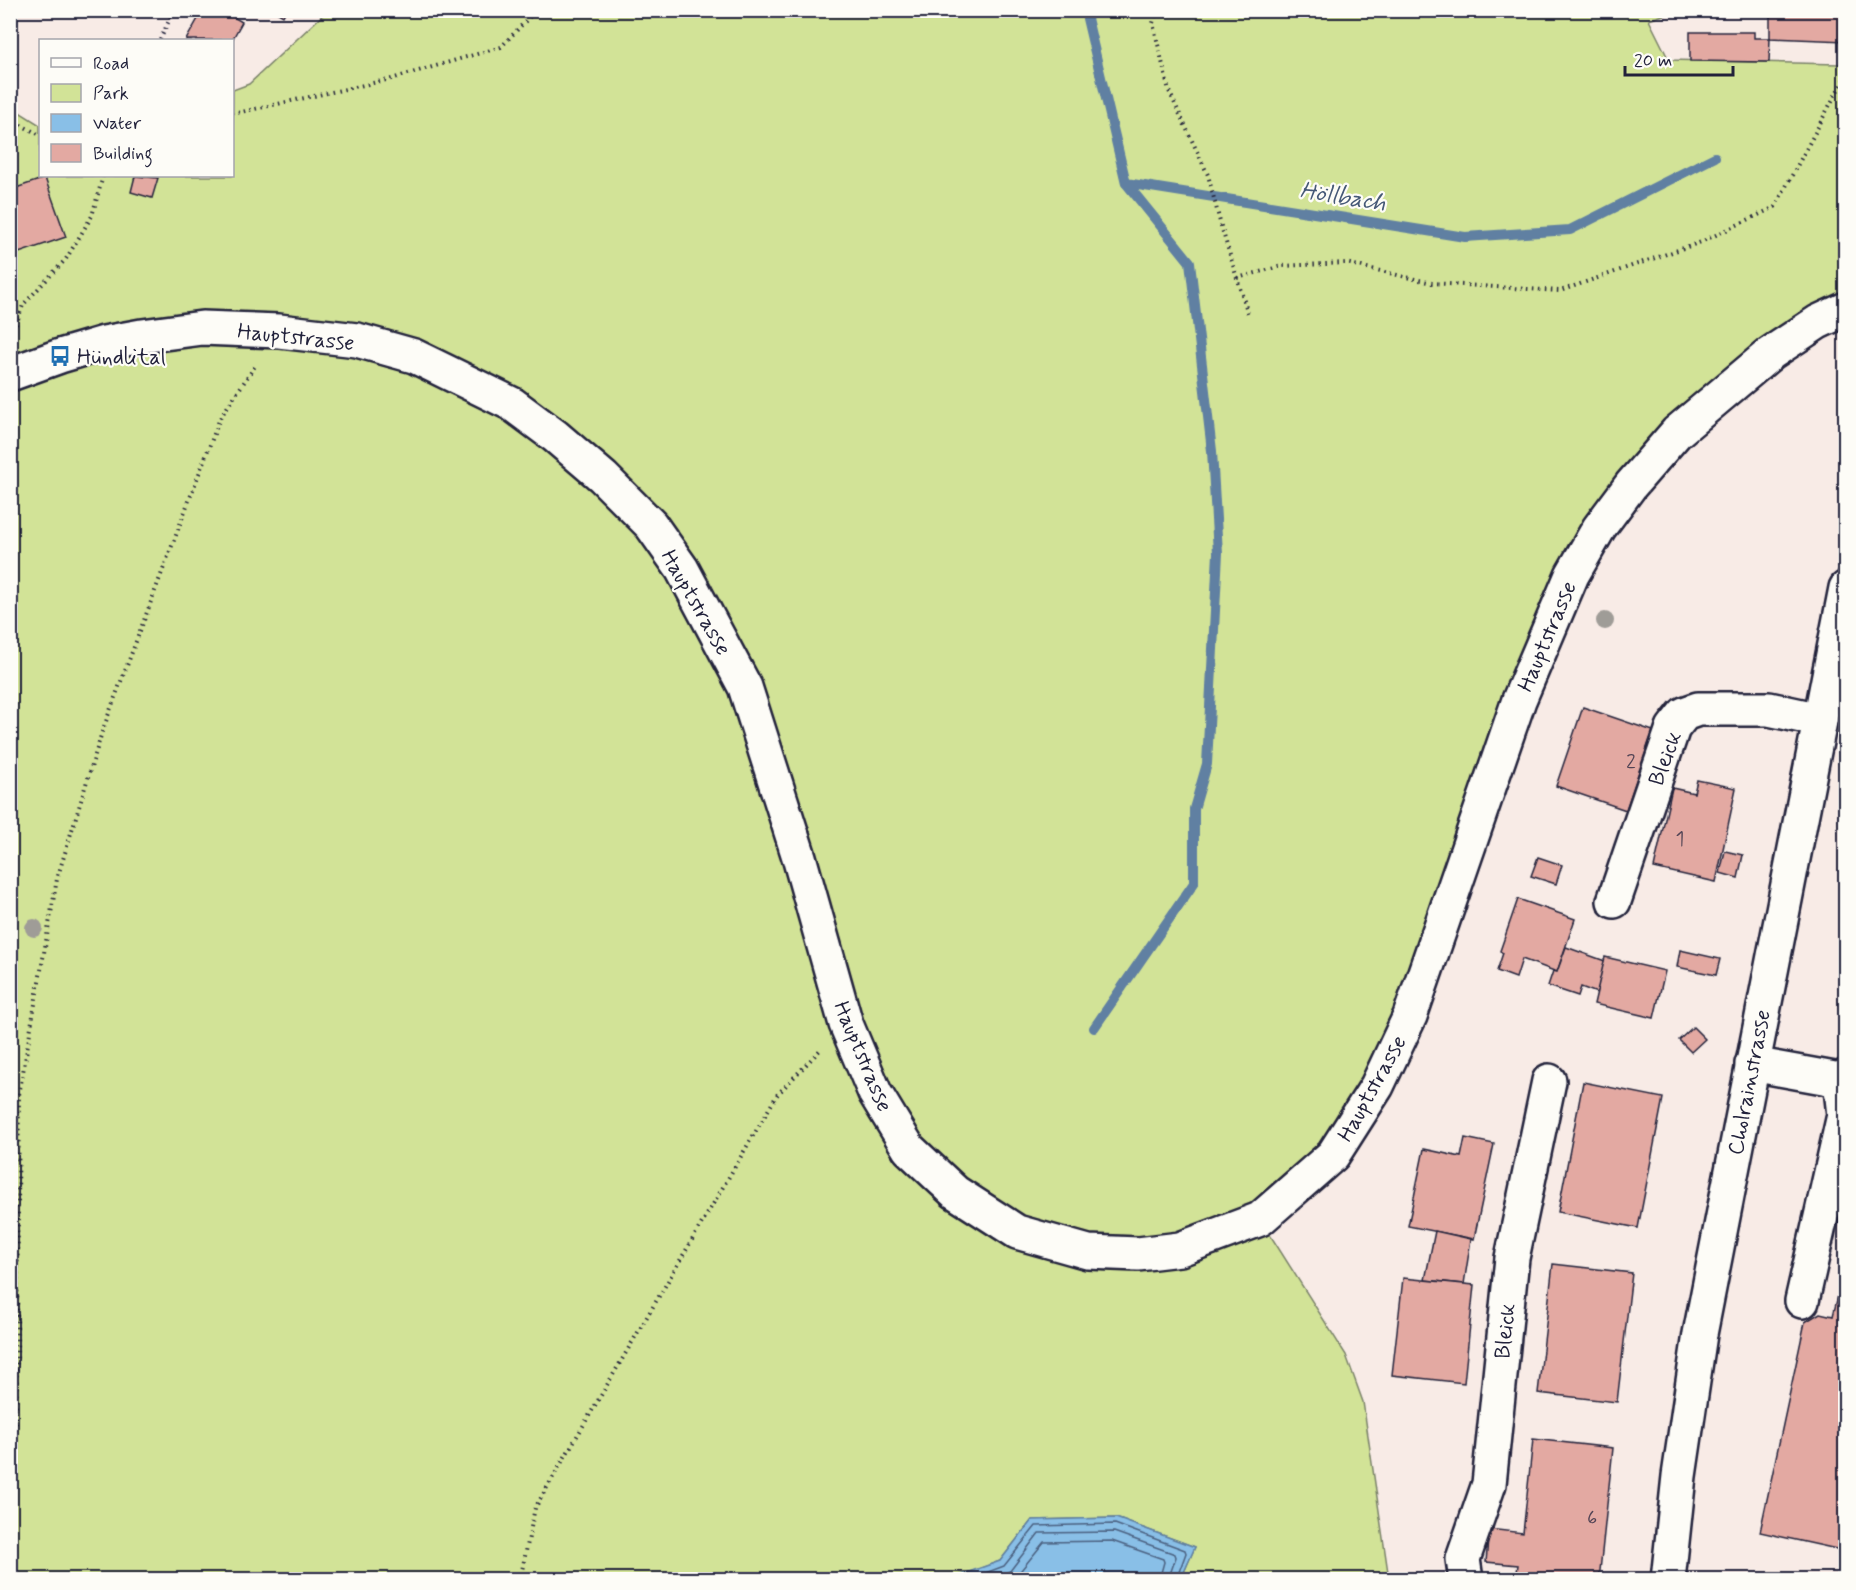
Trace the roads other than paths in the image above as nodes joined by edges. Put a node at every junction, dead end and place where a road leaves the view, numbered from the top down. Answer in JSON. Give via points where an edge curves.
{"nodes":[{"id":1,"x":1845,"y":309,"type":"edge"},
{"id":2,"x":12,"y":374,"type":"edge"},
{"id":3,"x":1845,"y":588,"type":"edge"},
{"id":4,"x":1820,"y":720,"type":"junction"},
{"id":5,"x":1614,"y":901,"type":"dead end"},
{"id":6,"x":1752,"y":1064,"type":"junction"},
{"id":7,"x":1843,"y":1078,"type":"edge"},
{"id":8,"x":1549,"y":1082,"type":"dead end"},
{"id":9,"x":1802,"y":1301,"type":"dead end"},
{"id":10,"x":1466,"y":1580,"type":"edge"},
{"id":11,"x":1668,"y":1580,"type":"edge"}],
"edges":[{"from":1,"to":2,"type":"street","name":"Hauptstrasse","via":[[1771,353],[1677,432],[1599,528],[1572,575],[1519,700],[1410,1016],[1377,1086],[1333,1155],[1260,1219],[1180,1249],[1138,1254],[1088,1252],[1017,1232],[955,1192],[909,1149],[875,1093],[846,1024],[745,687],[682,569],[651,525],[555,436],[512,404],[414,356],[357,340],[279,331],[202,328],[142,336],[104,343]]},
{"from":3,"to":4,"type":"street","name":"Cholrainstrasse"},
{"from":4,"to":5,"type":"street","name":"Bleick","via":[[1769,709],[1698,709],[1684,714],[1673,728]]},
{"from":4,"to":6,"type":"street","name":"Cholrainstrasse"},
{"from":6,"to":7,"type":"street"},
{"from":6,"to":11,"type":"street","name":"Cholrainstrasse","via":[[1700,1334]]},
{"from":7,"to":9,"type":"street","via":[[1844,1115]]},
{"from":8,"to":10,"type":"street","name":"Bleick","via":[[1512,1258],[1489,1485],[1463,1559]]}]}
